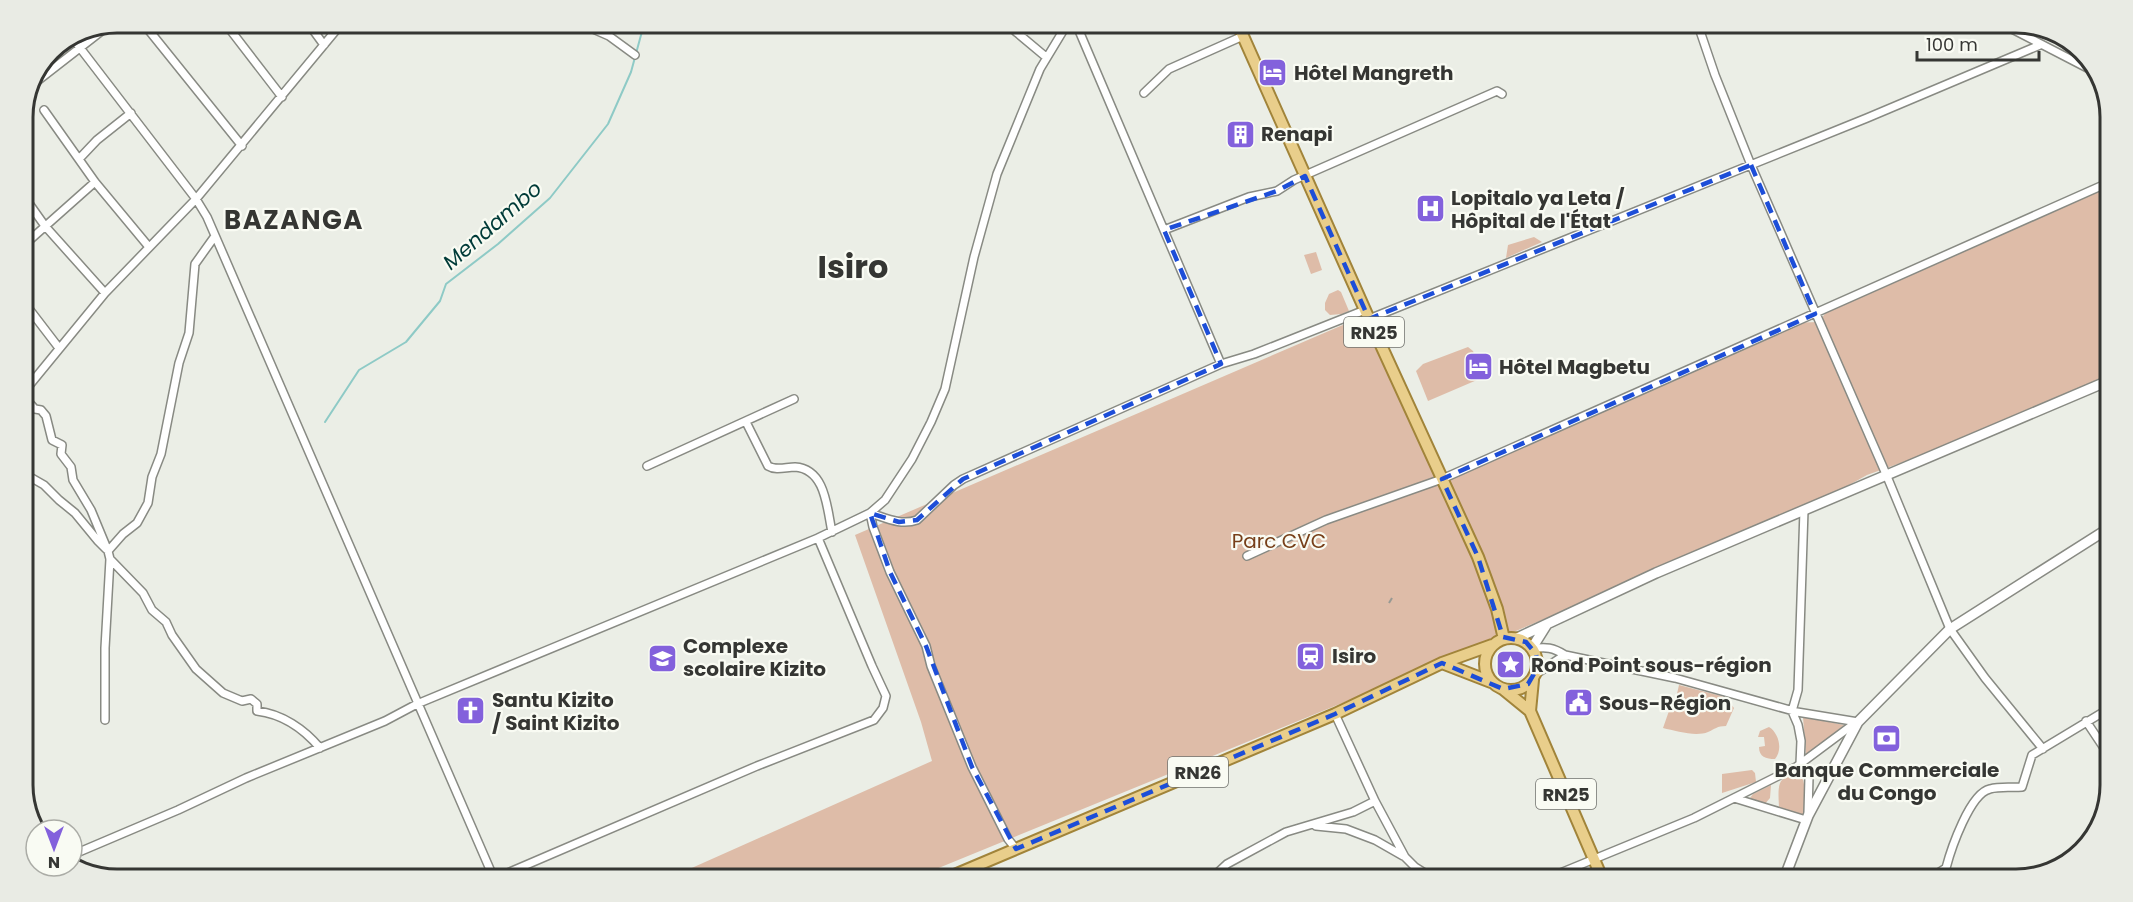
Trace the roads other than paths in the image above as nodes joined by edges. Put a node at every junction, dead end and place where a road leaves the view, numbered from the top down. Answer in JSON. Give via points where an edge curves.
{"nodes":[{"id":1,"x":151,"y":33,"type":"edge"},
{"id":2,"x":233,"y":33,"type":"edge"},
{"id":3,"x":315,"y":33,"type":"edge"},
{"id":4,"x":334,"y":33,"type":"edge"},
{"id":5,"x":603,"y":33,"type":"edge"},
{"id":6,"x":1017,"y":33,"type":"edge"},
{"id":7,"x":1061,"y":33,"type":"edge"},
{"id":8,"x":1080,"y":33,"type":"edge"},
{"id":9,"x":1235,"y":33,"type":"edge"},
{"id":10,"x":1244,"y":33,"type":"edge"},
{"id":11,"x":1701,"y":33,"type":"edge"},
{"id":12,"x":2021,"y":34,"type":"edge"},
{"id":13,"x":95,"y":36,"type":"edge"},
{"id":14,"x":77,"y":43,"type":"edge"},
{"id":15,"x":324,"y":45,"type":"junction"},
{"id":16,"x":2040,"y":45,"type":"junction"},
{"id":17,"x":80,"y":48,"type":"junction"},
{"id":18,"x":635,"y":55,"type":"dead end"},
{"id":19,"x":1046,"y":57,"type":"junction"},
{"id":20,"x":2083,"y":66,"type":"edge"},
{"id":21,"x":44,"y":76,"type":"edge"},
{"id":22,"x":1144,"y":93,"type":"dead end"},
{"id":23,"x":1502,"y":94,"type":"dead end"},
{"id":24,"x":282,"y":97,"type":"junction"},
{"id":25,"x":44,"y":110,"type":"dead end"},
{"id":26,"x":130,"y":113,"type":"junction"},
{"id":27,"x":242,"y":146,"type":"junction"},
{"id":28,"x":79,"y":159,"type":"junction"},
{"id":29,"x":1751,"y":165,"type":"junction"},
{"id":30,"x":1305,"y":176,"type":"junction"},
{"id":31,"x":95,"y":182,"type":"junction"},
{"id":32,"x":2100,"y":186,"type":"edge"},
{"id":33,"x":196,"y":199,"type":"junction"},
{"id":34,"x":33,"y":209,"type":"edge"},
{"id":35,"x":45,"y":226,"type":"junction"},
{"id":36,"x":1164,"y":230,"type":"junction"},
{"id":37,"x":215,"y":236,"type":"junction"},
{"id":38,"x":33,"y":237,"type":"edge"},
{"id":39,"x":149,"y":247,"type":"junction"},
{"id":40,"x":105,"y":292,"type":"junction"},
{"id":41,"x":33,"y":314,"type":"edge"},
{"id":42,"x":1815,"y":314,"type":"junction"},
{"id":43,"x":1367,"y":315,"type":"junction"},
{"id":44,"x":59,"y":348,"type":"junction"},
{"id":45,"x":1221,"y":364,"type":"junction"},
{"id":46,"x":33,"y":381,"type":"edge"},
{"id":47,"x":2100,"y":385,"type":"edge"},
{"id":48,"x":794,"y":399,"type":"dead end"},
{"id":49,"x":33,"y":406,"type":"edge"},
{"id":50,"x":746,"y":422,"type":"junction"},
{"id":51,"x":647,"y":466,"type":"dead end"},
{"id":52,"x":1886,"y":474,"type":"junction"},
{"id":53,"x":33,"y":479,"type":"edge"},
{"id":54,"x":1442,"y":479,"type":"junction"},
{"id":55,"x":1804,"y":510,"type":"junction"},
{"id":56,"x":870,"y":513,"type":"junction"},
{"id":57,"x":832,"y":532,"type":"junction"},
{"id":58,"x":2100,"y":534,"type":"edge"},
{"id":59,"x":819,"y":538,"type":"junction"},
{"id":60,"x":108,"y":551,"type":"junction"},
{"id":61,"x":1247,"y":556,"type":"dead end"},
{"id":62,"x":111,"y":560,"type":"junction"},
{"id":63,"x":1547,"y":624,"type":"junction"},
{"id":64,"x":1950,"y":629,"type":"junction"},
{"id":65,"x":1517,"y":638,"type":"junction"},
{"id":66,"x":1504,"y":639,"type":"junction"},
{"id":67,"x":1492,"y":645,"type":"junction"},
{"id":68,"x":1533,"y":649,"type":"junction"},
{"id":69,"x":1565,"y":655,"type":"junction"},
{"id":70,"x":1442,"y":663,"type":"junction"},
{"id":71,"x":1534,"y":677,"type":"junction"},
{"id":72,"x":1491,"y":682,"type":"junction"},
{"id":73,"x":1503,"y":689,"type":"junction"},
{"id":74,"x":417,"y":704,"type":"junction"},
{"id":75,"x":1530,"y":711,"type":"junction"},
{"id":76,"x":1792,"y":711,"type":"junction"},
{"id":77,"x":2100,"y":713,"type":"edge"},
{"id":78,"x":1335,"y":714,"type":"junction"},
{"id":79,"x":105,"y":720,"type":"dead end"},
{"id":80,"x":2086,"y":721,"type":"junction"},
{"id":81,"x":1858,"y":722,"type":"junction"},
{"id":82,"x":2100,"y":742,"type":"edge"},
{"id":83,"x":321,"y":748,"type":"junction"},
{"id":84,"x":2043,"y":749,"type":"junction"},
{"id":85,"x":1800,"y":764,"type":"junction"},
{"id":86,"x":1734,"y":798,"type":"junction"},
{"id":87,"x":1375,"y":801,"type":"junction"},
{"id":88,"x":1807,"y":818,"type":"junction"},
{"id":89,"x":1313,"y":825,"type":"junction"},
{"id":90,"x":1016,"y":849,"type":"junction"},
{"id":91,"x":84,"y":850,"type":"edge"},
{"id":92,"x":1405,"y":857,"type":"junction"},
{"id":93,"x":1594,"y":860,"type":"junction"},
{"id":94,"x":490,"y":869,"type":"edge"},
{"id":95,"x":517,"y":869,"type":"edge"},
{"id":96,"x":969,"y":869,"type":"edge"},
{"id":97,"x":1221,"y":869,"type":"edge"},
{"id":98,"x":1418,"y":869,"type":"edge"},
{"id":99,"x":1571,"y":869,"type":"edge"},
{"id":100,"x":1598,"y":869,"type":"edge"},
{"id":101,"x":1788,"y":869,"type":"edge"},
{"id":102,"x":1944,"y":869,"type":"edge"}],
"edges":[{"from":1,"to":27,"type":"street"},
{"from":2,"to":24,"type":"street"},
{"from":3,"to":15,"type":"street"},
{"from":4,"to":15,"type":"street"},
{"from":5,"to":18,"type":"street"},
{"from":6,"to":19,"type":"street"},
{"from":7,"to":19,"type":"street"},
{"from":8,"to":36,"type":"street"},
{"from":9,"to":22,"type":"street","via":[[1169,69]]},
{"from":10,"to":30,"type":"main road","number":"RN25"},
{"from":11,"to":29,"type":"street"},
{"from":12,"to":16,"type":"street"},
{"from":13,"to":17,"type":"street"},
{"from":14,"to":17,"type":"street"},
{"from":15,"to":24,"type":"street"},
{"from":16,"to":20,"type":"street"},
{"from":16,"to":29,"type":"street"},
{"from":17,"to":21,"type":"street"},
{"from":17,"to":26,"type":"street"},
{"from":19,"to":56,"type":"street","via":[[997,174],[941,400],[902,477]]},
{"from":23,"to":30,"type":"street","via":[[1497,91]]},
{"from":24,"to":27,"type":"street"},
{"from":25,"to":28,"type":"street"},
{"from":26,"to":28,"type":"street"},
{"from":26,"to":33,"type":"street"},
{"from":27,"to":33,"type":"street"},
{"from":28,"to":31,"type":"street"},
{"from":29,"to":42,"type":"street"},
{"from":29,"to":43,"type":"street"},
{"from":30,"to":36,"type":"street","via":[[1277,191],[1249,197]]},
{"from":30,"to":43,"type":"main road","number":"RN25"},
{"from":31,"to":35,"type":"street"},
{"from":31,"to":39,"type":"street"},
{"from":32,"to":42,"type":"street"},
{"from":33,"to":37,"type":"street"},
{"from":33,"to":39,"type":"street"},
{"from":34,"to":35,"type":"street"},
{"from":35,"to":38,"type":"street"},
{"from":35,"to":40,"type":"street"},
{"from":36,"to":45,"type":"street"},
{"from":37,"to":60,"type":"street","via":[[195,264],[189,333],[148,503],[137,523]]},
{"from":37,"to":74,"type":"street"},
{"from":39,"to":40,"type":"street"},
{"from":40,"to":44,"type":"street"},
{"from":41,"to":44,"type":"street"},
{"from":42,"to":52,"type":"street"},
{"from":42,"to":54,"type":"street"},
{"from":43,"to":45,"type":"street"},
{"from":43,"to":54,"type":"main road","number":"RN25"},
{"from":44,"to":46,"type":"street"},
{"from":45,"to":56,"type":"street","via":[[963,479],[917,520],[898,522]]},
{"from":47,"to":52,"type":"main road"},
{"from":48,"to":50,"type":"street"},
{"from":49,"to":60,"type":"street","via":[[42,410],[52,440],[62,445],[61,454],[71,467],[73,480]]},
{"from":50,"to":51,"type":"street"},
{"from":50,"to":57,"type":"street","via":[[768,466],[803,468],[817,478]]},
{"from":52,"to":55,"type":"main road"},
{"from":52,"to":64,"type":"street"},
{"from":53,"to":60,"type":"street","via":[[75,513]]},
{"from":54,"to":61,"type":"street","via":[[1326,520]]},
{"from":54,"to":66,"type":"main road","number":"RN25","via":[[1478,557]]},
{"from":55,"to":63,"type":"main road"},
{"from":55,"to":76,"type":"street","via":[[1798,690]]},
{"from":56,"to":57,"type":"street"},
{"from":56,"to":90,"type":"street","via":[[890,572],[926,646],[972,766]]},
{"from":57,"to":59,"type":"street"},
{"from":58,"to":64,"type":"main road"},
{"from":59,"to":74,"type":"street"},
{"from":59,"to":95,"type":"street","via":[[886,696],[884,708],[874,720]]},
{"from":60,"to":62,"type":"street"},
{"from":62,"to":79,"type":"street"},
{"from":62,"to":83,"type":"street","via":[[143,593],[195,669],[208,681],[242,701],[251,699],[257,704],[257,711],[284,718]]},
{"from":63,"to":65,"type":"main road"},
{"from":63,"to":68,"type":"main road"},
{"from":64,"to":81,"type":"main road"},
{"from":64,"to":84,"type":"street"},
{"from":65,"to":66,"type":"main road"},
{"from":65,"to":68,"type":"main road"},
{"from":66,"to":67,"type":"main road"},
{"from":67,"to":70,"type":"main road","number":"RN26"},
{"from":67,"to":72,"type":"main road","via":[[1485,663]]},
{"from":68,"to":69,"type":"street","via":[[1550,648]]},
{"from":68,"to":71,"type":"main road","number":"RN25","via":[[1538,660]]},
{"from":69,"to":71,"type":"street"},
{"from":69,"to":76,"type":"street","via":[[1675,678]]},
{"from":70,"to":72,"type":"main road"},
{"from":70,"to":78,"type":"main road","number":"RN26"},
{"from":71,"to":73,"type":"main road","via":[[1523,688]]},
{"from":71,"to":75,"type":"main road","number":"RN25"},
{"from":72,"to":73,"type":"main road","number":"RN25"},
{"from":73,"to":75,"type":"main road","number":"RN25"},
{"from":74,"to":83,"type":"street"},
{"from":74,"to":94,"type":"street"},
{"from":75,"to":93,"type":"main road","number":"RN25"},
{"from":76,"to":81,"type":"street"},
{"from":76,"to":85,"type":"street","via":[[1801,741]]},
{"from":77,"to":80,"type":"street"},
{"from":78,"to":87,"type":"street"},
{"from":78,"to":90,"type":"main road","number":"RN26"},
{"from":80,"to":82,"type":"street"},
{"from":80,"to":84,"type":"street"},
{"from":81,"to":85,"type":"street"},
{"from":81,"to":88,"type":"main road"},
{"from":83,"to":91,"type":"street"},
{"from":84,"to":102,"type":"street","via":[[2032,755],[2022,787],[1988,789],[1972,802]]},
{"from":85,"to":86,"type":"street"},
{"from":85,"to":88,"type":"street","via":[[1809,777]]},
{"from":86,"to":88,"type":"street"},
{"from":86,"to":93,"type":"street"},
{"from":87,"to":89,"type":"street"},
{"from":87,"to":92,"type":"street"},
{"from":88,"to":101,"type":"main road"},
{"from":89,"to":92,"type":"street","via":[[1346,829]]},
{"from":89,"to":97,"type":"street","via":[[1286,832]]},
{"from":90,"to":96,"type":"main road","number":"RN26"},
{"from":92,"to":98,"type":"street"},
{"from":93,"to":99,"type":"street"},
{"from":93,"to":100,"type":"main road","number":"RN25"}]}
